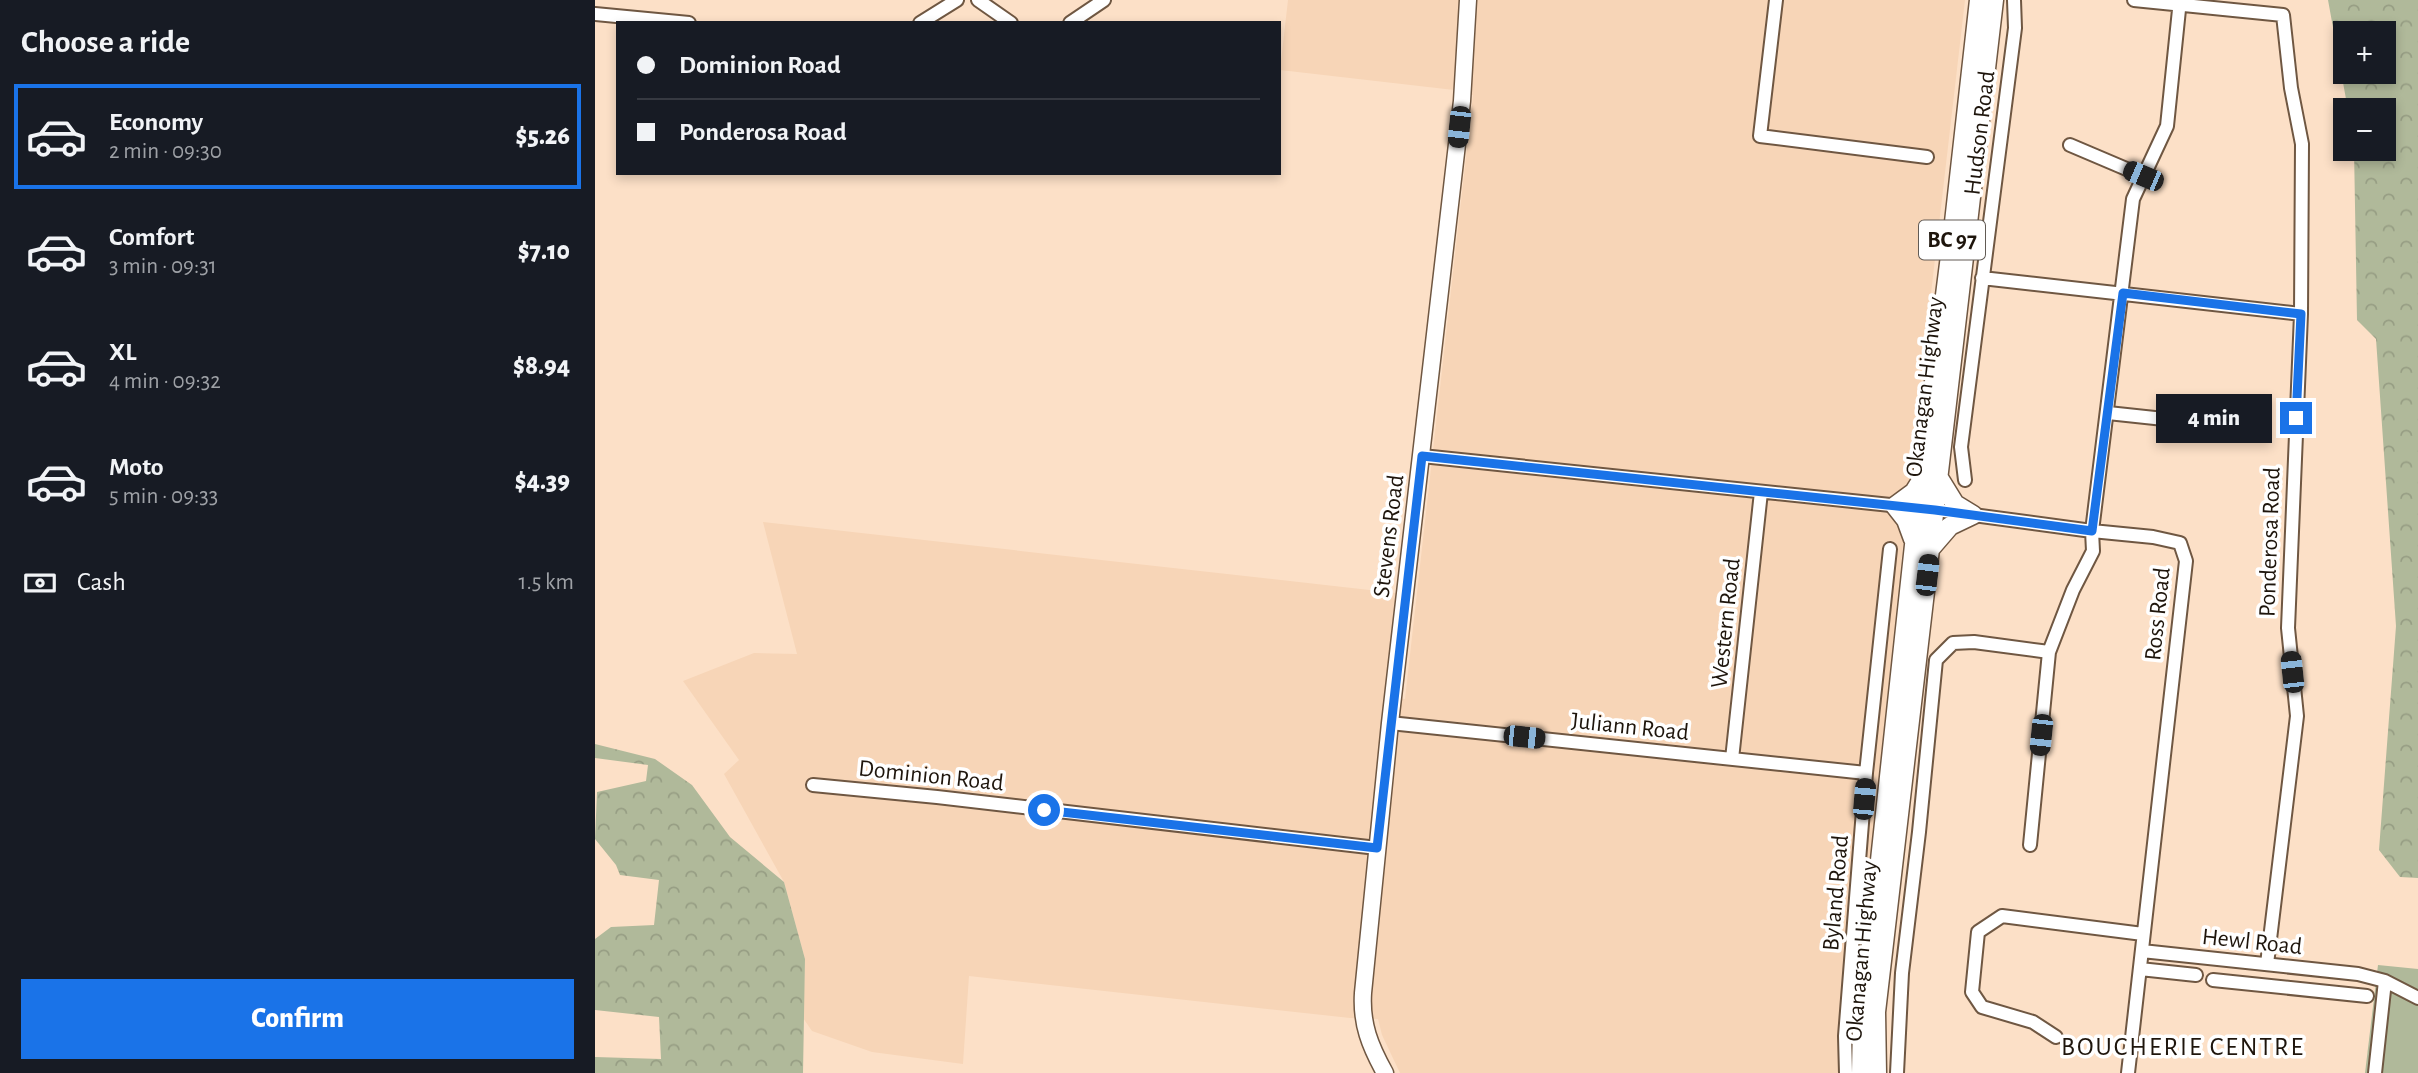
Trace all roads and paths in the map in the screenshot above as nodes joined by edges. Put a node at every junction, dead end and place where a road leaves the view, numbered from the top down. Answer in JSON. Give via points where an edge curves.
{"nodes":[{"id":1,"x":957,"y":0,"type":"edge"},
{"id":2,"x":978,"y":0,"type":"edge"},
{"id":3,"x":1104,"y":0,"type":"edge"},
{"id":4,"x":1468,"y":0,"type":"edge"},
{"id":5,"x":1776,"y":0,"type":"edge"},
{"id":6,"x":1979,"y":0,"type":"edge"},
{"id":7,"x":1994,"y":0,"type":"edge"},
{"id":8,"x":2014,"y":0,"type":"edge"},
{"id":9,"x":2134,"y":0,"type":"edge"},
{"id":10,"x":2180,"y":3,"type":"edge"},
{"id":11,"x":595,"y":14,"type":"edge"},
{"id":12,"x":668,"y":21,"type":"edge"},
{"id":13,"x":923,"y":21,"type":"edge"},
{"id":14,"x":1008,"y":21,"type":"edge"},
{"id":15,"x":1073,"y":21,"type":"edge"},
{"id":16,"x":2070,"y":145,"type":"dead end"},
{"id":17,"x":1927,"y":157,"type":"dead end"},
{"id":18,"x":2143,"y":176,"type":"junction"},
{"id":19,"x":1982,"y":278,"type":"junction"},
{"id":20,"x":2123,"y":293,"type":"junction"},
{"id":21,"x":2301,"y":314,"type":"junction"},
{"id":22,"x":2108,"y":413,"type":"junction"},
{"id":23,"x":2164,"y":419,"type":"dead end"},
{"id":24,"x":1422,"y":456,"type":"junction"},
{"id":25,"x":1930,"y":479,"type":"junction"},
{"id":26,"x":1965,"y":480,"type":"dead end"},
{"id":27,"x":1761,"y":492,"type":"junction"},
{"id":28,"x":1895,"y":506,"type":"junction"},
{"id":29,"x":1926,"y":509,"type":"junction"},
{"id":30,"x":1973,"y":515,"type":"junction"},
{"id":31,"x":2092,"y":531,"type":"junction"},
{"id":32,"x":1922,"y":546,"type":"junction"},
{"id":33,"x":1890,"y":549,"type":"dead end"},
{"id":34,"x":2049,"y":652,"type":"junction"},
{"id":35,"x":1390,"y":723,"type":"junction"},
{"id":36,"x":1732,"y":759,"type":"junction"},
{"id":37,"x":1866,"y":773,"type":"junction"},
{"id":38,"x":813,"y":785,"type":"dead end"},
{"id":39,"x":2029,"y":845,"type":"dead end"},
{"id":40,"x":1377,"y":848,"type":"junction"},
{"id":41,"x":2143,"y":934,"type":"junction"},
{"id":42,"x":2142,"y":951,"type":"junction"},
{"id":43,"x":2270,"y":965,"type":"junction"},
{"id":44,"x":2140,"y":969,"type":"junction"},
{"id":45,"x":2196,"y":975,"type":"dead end"},
{"id":46,"x":2213,"y":980,"type":"dead end"},
{"id":47,"x":2385,"y":981,"type":"junction"},
{"id":48,"x":2274,"y":987,"type":"junction"},
{"id":49,"x":2367,"y":996,"type":"dead end"},
{"id":50,"x":2418,"y":998,"type":"edge"},
{"id":51,"x":2056,"y":1037,"type":"dead end"},
{"id":52,"x":1385,"y":1073,"type":"edge"},
{"id":53,"x":1846,"y":1073,"type":"edge"},
{"id":54,"x":1861,"y":1073,"type":"edge"},
{"id":55,"x":1877,"y":1073,"type":"edge"},
{"id":56,"x":1902,"y":1073,"type":"edge"},
{"id":57,"x":2128,"y":1073,"type":"edge"},
{"id":58,"x":2375,"y":1073,"type":"edge"}],
"edges":[{"from":1,"to":13,"type":"street"},
{"from":2,"to":14,"type":"street"},
{"from":3,"to":15,"type":"street"},
{"from":4,"to":24,"type":"main road","name":"Stevens Road","via":[[1462,101]]},
{"from":5,"to":17,"type":"street","via":[[1760,136]]},
{"from":6,"to":25,"type":"highway","name":"Okanagan Highway","number":"BC 97"},
{"from":7,"to":25,"type":"highway","name":"Okanagan Highway","number":"BC 97"},
{"from":8,"to":19,"type":"street","name":"Hudson Road","via":[[2015,28]]},
{"from":9,"to":10,"type":"street"},
{"from":10,"to":18,"type":"street","via":[[2167,126]]},
{"from":10,"to":21,"type":"street","name":"Ponderosa Road","via":[[2283,15],[2302,144]]},
{"from":11,"to":12,"type":"street"},
{"from":16,"to":18,"type":"street"},
{"from":18,"to":20,"type":"street","via":[[2133,199]]},
{"from":19,"to":20,"type":"street"},
{"from":19,"to":26,"type":"street","name":"Hudson Road","via":[[1961,447]]},
{"from":20,"to":21,"type":"street"},
{"from":20,"to":22,"type":"street"},
{"from":21,"to":43,"type":"street","name":"Ponderosa Road","via":[[2288,628],[2297,716]]},
{"from":22,"to":23,"type":"street"},
{"from":22,"to":31,"type":"street"},
{"from":24,"to":27,"type":"street","name":"Ross Road"},
{"from":24,"to":35,"type":"main road","name":"Stevens Road"},
{"from":25,"to":28,"type":"highway"},
{"from":25,"to":29,"type":"highway","name":"Okanagan Highway","number":"BC 97"},
{"from":25,"to":30,"type":"highway"},
{"from":27,"to":28,"type":"street","name":"Ross Road"},
{"from":27,"to":36,"type":"street","name":"Western Road"},
{"from":28,"to":29,"type":"street","name":"Ross Road"},
{"from":28,"to":32,"type":"highway"},
{"from":29,"to":30,"type":"street","name":"Ross Road"},
{"from":29,"to":32,"type":"highway","name":"Okanagan Highway","number":"BC 97"},
{"from":30,"to":31,"type":"street","name":"Ross Road"},
{"from":30,"to":32,"type":"highway"},
{"from":31,"to":34,"type":"street","via":[[2092,551]]},
{"from":31,"to":41,"type":"street","name":"Ross Road","via":[[2180,543],[2186,561]]},
{"from":32,"to":54,"type":"highway","name":"Okanagan Highway","number":"BC 97","via":[[1862,1027]]},
{"from":32,"to":55,"type":"highway","name":"Okanagan Highway","number":"BC 97","via":[[1877,1012]]},
{"from":33,"to":37,"type":"street","name":"Byland Road"},
{"from":34,"to":39,"type":"street"},
{"from":34,"to":56,"type":"street","via":[[1952,643],[1936,660],[1902,973]]},
{"from":35,"to":36,"type":"street","name":"Juliann Road"},
{"from":35,"to":40,"type":"main road","name":"Stevens Road"},
{"from":36,"to":37,"type":"street","name":"Juliann Road"},
{"from":37,"to":53,"type":"street","name":"Byland Road"},
{"from":38,"to":40,"type":"street","name":"Dominion Road"},
{"from":40,"to":52,"type":"main road","name":"Stevens Road","via":[[1361,1012]]},
{"from":41,"to":42,"type":"street","name":"Ross Road"},
{"from":41,"to":51,"type":"street","via":[[2002,916],[1978,932],[1972,992],[1982,1007],[2033,1022]]},
{"from":42,"to":43,"type":"street","name":"Hewl Road"},
{"from":42,"to":44,"type":"street","name":"Ross Road"},
{"from":43,"to":47,"type":"street","name":"Hewl Road"},
{"from":43,"to":48,"type":"street","name":"Ponderosa Road"},
{"from":44,"to":45,"type":"street","name":"Hewl Road"},
{"from":44,"to":57,"type":"street","name":"Ross Road"},
{"from":46,"to":48,"type":"street","name":"Hewl Road"},
{"from":47,"to":50,"type":"street","name":"Hewl Road"},
{"from":47,"to":58,"type":"street"},
{"from":48,"to":49,"type":"street","name":"Hewl Road"}]}
